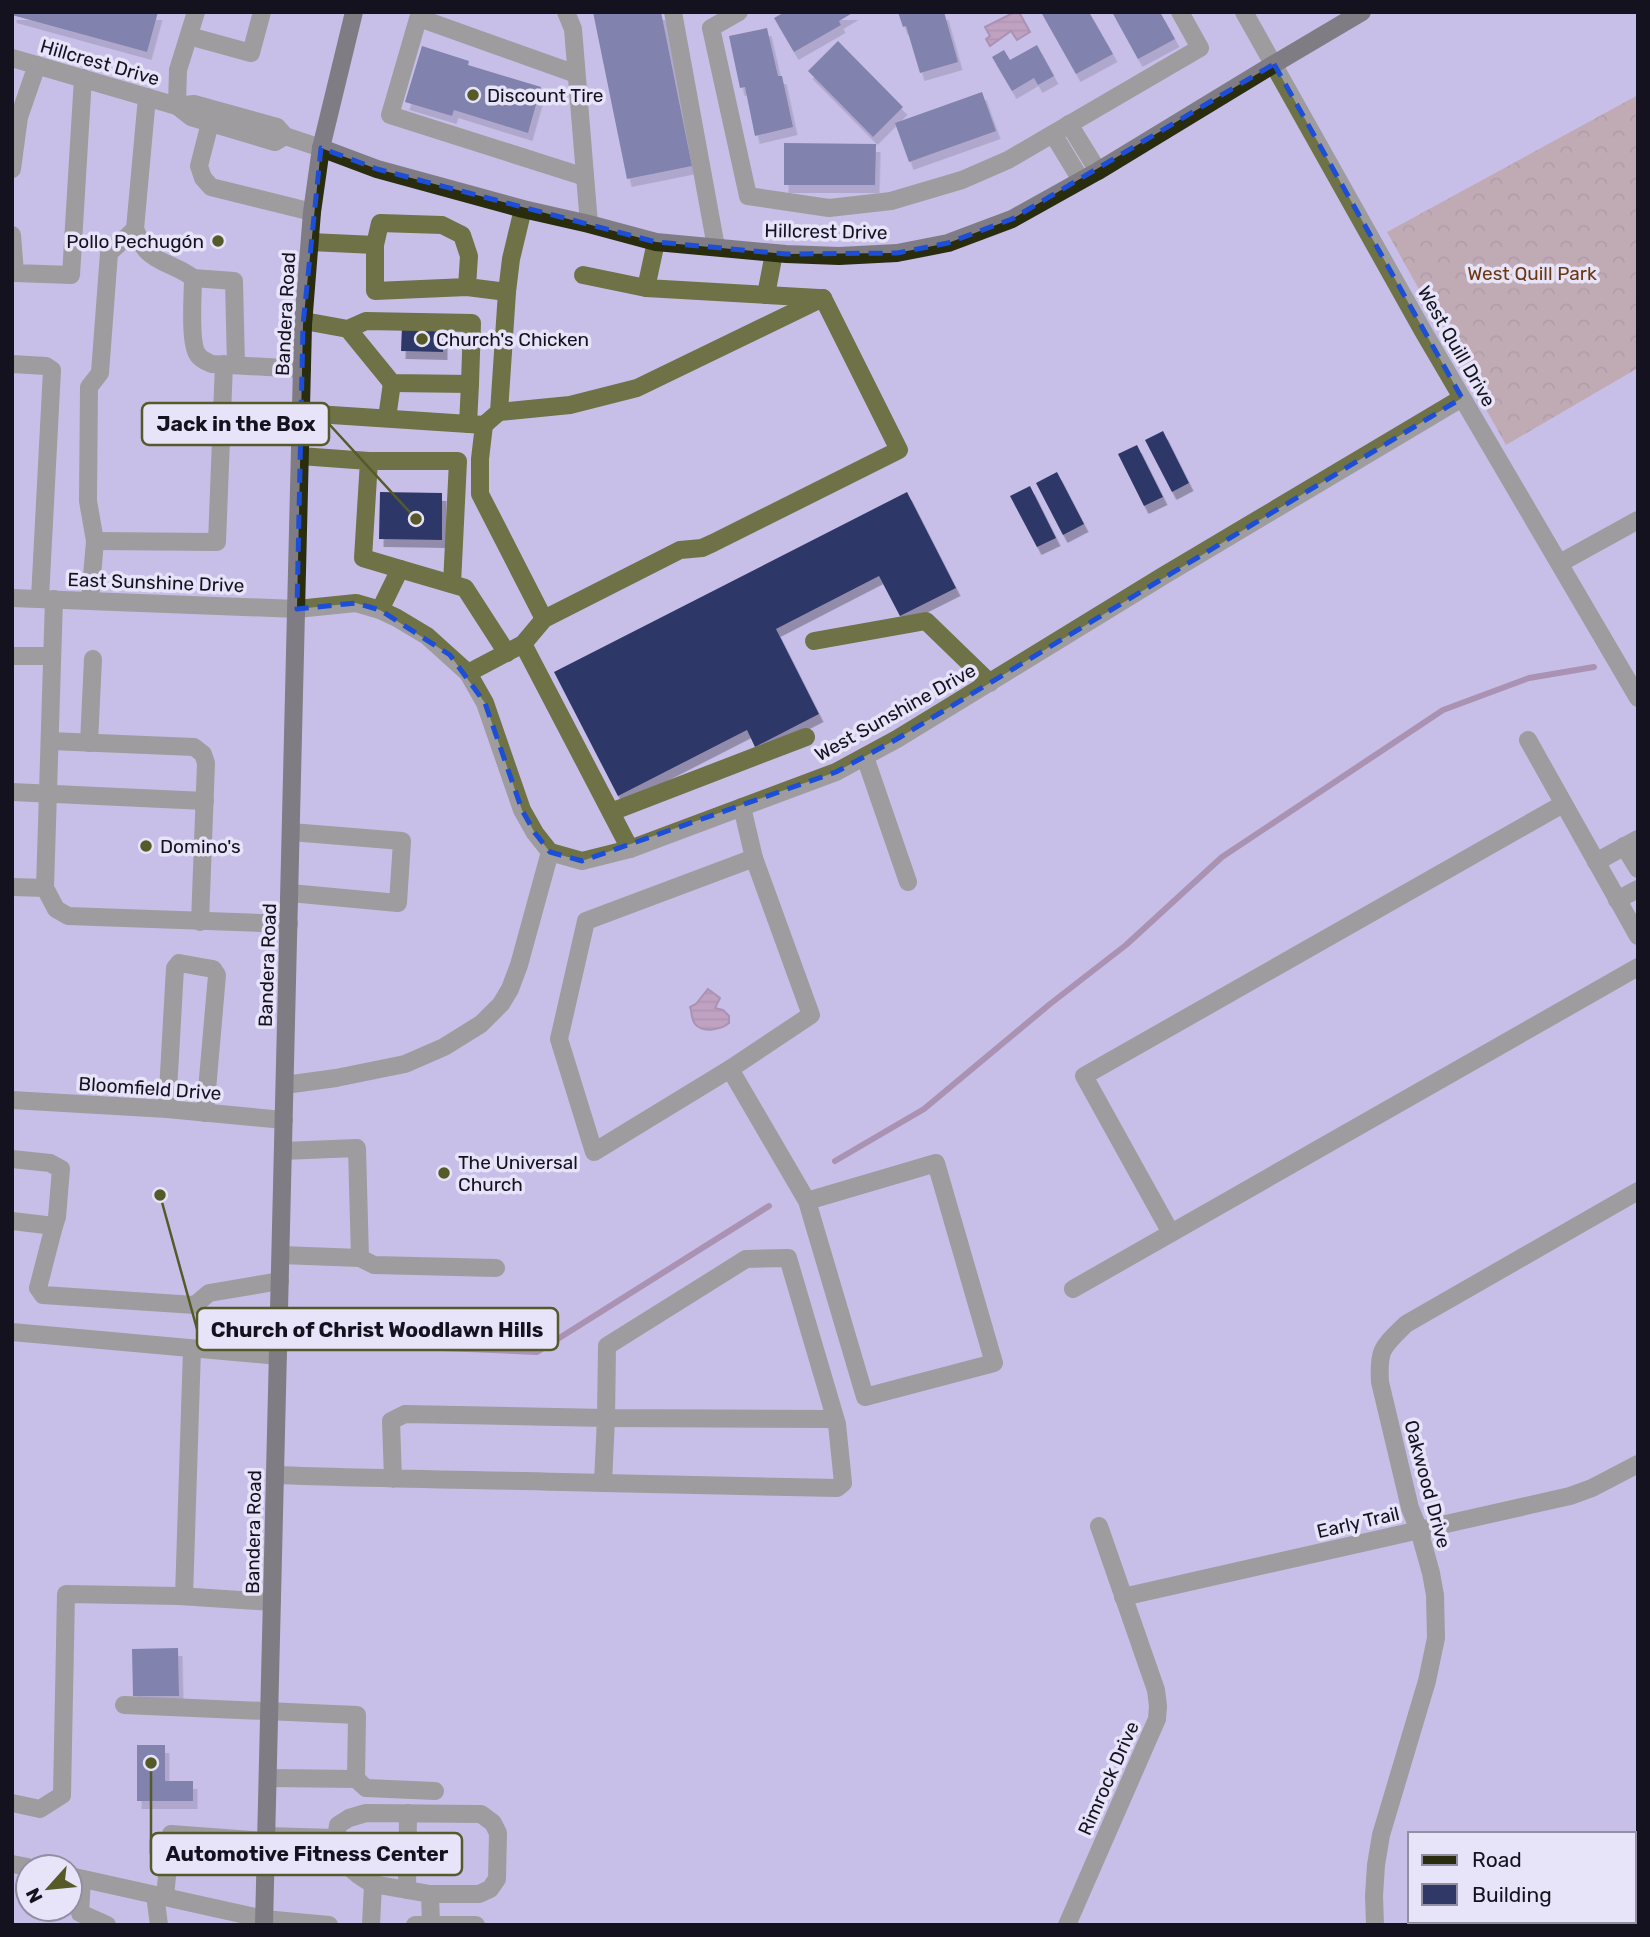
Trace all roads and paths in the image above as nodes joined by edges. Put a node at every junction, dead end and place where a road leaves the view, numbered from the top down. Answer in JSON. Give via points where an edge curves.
{"nodes":[{"id":1,"x":196,"y":12,"type":"edge"},
{"id":2,"x":262,"y":12,"type":"edge"},
{"id":3,"x":354,"y":12,"type":"edge"},
{"id":4,"x":566,"y":12,"type":"edge"},
{"id":5,"x":673,"y":12,"type":"edge"},
{"id":6,"x":739,"y":12,"type":"edge"},
{"id":7,"x":1180,"y":12,"type":"edge"},
{"id":8,"x":1244,"y":12,"type":"edge"},
{"id":9,"x":1362,"y":12,"type":"edge"},
{"id":10,"x":419,"y":15,"type":"edge"},
{"id":11,"x":189,"y":36,"type":"junction"},
{"id":12,"x":12,"y":58,"type":"edge"},
{"id":13,"x":1273,"y":64,"type":"junction"},
{"id":14,"x":37,"y":65,"type":"junction"},
{"id":15,"x":576,"y":74,"type":"junction"},
{"id":16,"x":83,"y":78,"type":"junction"},
{"id":17,"x":146,"y":97,"type":"junction"},
{"id":18,"x":177,"y":106,"type":"junction"},
{"id":19,"x":209,"y":123,"type":"junction"},
{"id":20,"x":1069,"y":124,"type":"junction"},
{"id":21,"x":1053,"y":134,"type":"junction"},
{"id":22,"x":285,"y":136,"type":"junction"},
{"id":23,"x":321,"y":148,"type":"junction"},
{"id":24,"x":12,"y":169,"type":"edge"},
{"id":25,"x":1098,"y":171,"type":"junction"},
{"id":26,"x":584,"y":177,"type":"junction"},
{"id":27,"x":1081,"y":180,"type":"junction"},
{"id":28,"x":523,"y":209,"type":"junction"},
{"id":29,"x":312,"y":212,"type":"junction"},
{"id":30,"x":590,"y":224,"type":"junction"},
{"id":31,"x":135,"y":229,"type":"junction"},
{"id":32,"x":12,"y":235,"type":"edge"},
{"id":33,"x":310,"y":242,"type":"junction"},
{"id":34,"x":656,"y":242,"type":"junction"},
{"id":35,"x":375,"y":245,"type":"junction"},
{"id":36,"x":716,"y":247,"type":"junction"},
{"id":37,"x":774,"y":253,"type":"junction"},
{"id":38,"x":583,"y":275,"type":"dead end"},
{"id":39,"x":193,"y":278,"type":"junction"},
{"id":40,"x":467,"y":287,"type":"junction"},
{"id":41,"x":646,"y":288,"type":"junction"},
{"id":42,"x":375,"y":291,"type":"junction"},
{"id":43,"x":507,"y":292,"type":"junction"},
{"id":44,"x":766,"y":295,"type":"junction"},
{"id":45,"x":823,"y":298,"type":"junction"},
{"id":46,"x":304,"y":321,"type":"junction"},
{"id":47,"x":376,"y":321,"type":"junction"},
{"id":48,"x":348,"y":330,"type":"junction"},
{"id":49,"x":12,"y":364,"type":"edge"},
{"id":50,"x":230,"y":365,"type":"junction"},
{"id":51,"x":302,"y":369,"type":"junction"},
{"id":52,"x":392,"y":383,"type":"junction"},
{"id":53,"x":470,"y":383,"type":"junction"},
{"id":54,"x":1462,"y":398,"type":"junction"},
{"id":55,"x":499,"y":412,"type":"junction"},
{"id":56,"x":301,"y":413,"type":"junction"},
{"id":57,"x":387,"y":418,"type":"junction"},
{"id":58,"x":476,"y":424,"type":"junction"},
{"id":59,"x":300,"y":456,"type":"junction"},
{"id":60,"x":369,"y":461,"type":"junction"},
{"id":61,"x":1638,"y":520,"type":"edge"},
{"id":62,"x":95,"y":541,"type":"junction"},
{"id":63,"x":1560,"y":563,"type":"junction"},
{"id":64,"x":400,"y":569,"type":"junction"},
{"id":65,"x":452,"y":584,"type":"junction"},
{"id":66,"x":12,"y":598,"type":"edge"},
{"id":67,"x":47,"y":598,"type":"junction"},
{"id":68,"x":90,"y":600,"type":"junction"},
{"id":69,"x":297,"y":609,"type":"junction"},
{"id":70,"x":380,"y":611,"type":"junction"},
{"id":71,"x":544,"y":619,"type":"junction"},
{"id":72,"x":814,"y":642,"type":"dead end"},
{"id":73,"x":515,"y":648,"type":"junction"},
{"id":74,"x":12,"y":656,"type":"edge"},
{"id":75,"x":52,"y":656,"type":"junction"},
{"id":76,"x":93,"y":659,"type":"dead end"},
{"id":77,"x":468,"y":673,"type":"junction"},
{"id":78,"x":990,"y":683,"type":"junction"},
{"id":79,"x":1638,"y":698,"type":"edge"},
{"id":80,"x":806,"y":737,"type":"dead end"},
{"id":81,"x":1528,"y":740,"type":"dead end"},
{"id":82,"x":50,"y":741,"type":"junction"},
{"id":83,"x":89,"y":743,"type":"junction"},
{"id":84,"x":865,"y":757,"type":"junction"},
{"id":85,"x":12,"y":792,"type":"edge"},
{"id":86,"x":48,"y":794,"type":"junction"},
{"id":87,"x":205,"y":801,"type":"junction"},
{"id":88,"x":1563,"y":804,"type":"junction"},
{"id":89,"x":742,"y":807,"type":"junction"},
{"id":90,"x":611,"y":813,"type":"junction"},
{"id":91,"x":291,"y":832,"type":"junction"},
{"id":92,"x":1631,"y":843,"type":"edge"},
{"id":93,"x":630,"y":849,"type":"junction"},
{"id":94,"x":550,"y":852,"type":"junction"},
{"id":95,"x":754,"y":858,"type":"junction"},
{"id":96,"x":1596,"y":862,"type":"junction"},
{"id":97,"x":1638,"y":869,"type":"edge"},
{"id":98,"x":908,"y":882,"type":"dead end"},
{"id":99,"x":12,"y":887,"type":"edge"},
{"id":100,"x":44,"y":888,"type":"junction"},
{"id":101,"x":1638,"y":889,"type":"edge"},
{"id":102,"x":290,"y":893,"type":"junction"},
{"id":103,"x":1618,"y":900,"type":"junction"},
{"id":104,"x":201,"y":922,"type":"junction"},
{"id":105,"x":289,"y":924,"type":"junction"},
{"id":106,"x":1638,"y":936,"type":"edge"},
{"id":107,"x":1638,"y":967,"type":"edge"},
{"id":108,"x":730,"y":1069,"type":"junction"},
{"id":109,"x":285,"y":1085,"type":"junction"},
{"id":110,"x":12,"y":1100,"type":"edge"},
{"id":111,"x":167,"y":1109,"type":"junction"},
{"id":112,"x":205,"y":1113,"type":"junction"},
{"id":113,"x":284,"y":1120,"type":"junction"},
{"id":114,"x":283,"y":1151,"type":"junction"},
{"id":115,"x":12,"y":1159,"type":"edge"},
{"id":116,"x":1638,"y":1191,"type":"edge"},
{"id":117,"x":807,"y":1201,"type":"junction"},
{"id":118,"x":12,"y":1221,"type":"edge"},
{"id":119,"x":54,"y":1226,"type":"junction"},
{"id":120,"x":1171,"y":1233,"type":"junction"},
{"id":121,"x":281,"y":1255,"type":"junction"},
{"id":122,"x":360,"y":1258,"type":"junction"},
{"id":123,"x":496,"y":1268,"type":"dead end"},
{"id":124,"x":280,"y":1281,"type":"junction"},
{"id":125,"x":1073,"y":1289,"type":"dead end"},
{"id":126,"x":12,"y":1332,"type":"edge"},
{"id":127,"x":192,"y":1349,"type":"junction"},
{"id":128,"x":278,"y":1356,"type":"junction"},
{"id":129,"x":606,"y":1418,"type":"junction"},
{"id":130,"x":835,"y":1419,"type":"junction"},
{"id":131,"x":1638,"y":1464,"type":"edge"},
{"id":132,"x":275,"y":1475,"type":"junction"},
{"id":133,"x":393,"y":1479,"type":"junction"},
{"id":134,"x":603,"y":1483,"type":"junction"},
{"id":135,"x":1100,"y":1526,"type":"dead end"},
{"id":136,"x":1419,"y":1530,"type":"junction"},
{"id":137,"x":184,"y":1596,"type":"junction"},
{"id":138,"x":1123,"y":1597,"type":"junction"},
{"id":139,"x":272,"y":1602,"type":"junction"},
{"id":140,"x":124,"y":1705,"type":"dead end"},
{"id":141,"x":269,"y":1710,"type":"junction"},
{"id":142,"x":268,"y":1778,"type":"junction"},
{"id":143,"x":356,"y":1779,"type":"junction"},
{"id":144,"x":435,"y":1791,"type":"dead end"},
{"id":145,"x":12,"y":1803,"type":"edge"},
{"id":146,"x":408,"y":1813,"type":"junction"},
{"id":147,"x":266,"y":1838,"type":"junction"},
{"id":148,"x":338,"y":1841,"type":"junction"},
{"id":149,"x":358,"y":1847,"type":"tunnel mouth"},
{"id":150,"x":84,"y":1880,"type":"edge"},
{"id":151,"x":373,"y":1884,"type":"junction"},
{"id":152,"x":407,"y":1890,"type":"junction"},
{"id":153,"x":430,"y":1894,"type":"junction"},
{"id":154,"x":160,"y":1896,"type":"junction"},
{"id":155,"x":84,"y":1915,"type":"edge"},
{"id":156,"x":264,"y":1922,"type":"edge"},
{"id":157,"x":423,"y":1924,"type":"edge"},
{"id":158,"x":107,"y":1925,"type":"edge"},
{"id":159,"x":159,"y":1925,"type":"edge"},
{"id":160,"x":329,"y":1925,"type":"edge"},
{"id":161,"x":371,"y":1925,"type":"edge"},
{"id":162,"x":476,"y":1925,"type":"edge"},
{"id":163,"x":1067,"y":1925,"type":"edge"},
{"id":164,"x":1376,"y":1925,"type":"edge"}],
"edges":[{"from":1,"to":11,"type":"street"},
{"from":2,"to":11,"type":"street","via":[[251,53]]},
{"from":3,"to":23,"type":"main road","name":"Bandera Road"},
{"from":4,"to":15,"type":"street","via":[[573,29]]},
{"from":5,"to":36,"type":"street"},
{"from":6,"to":21,"type":"street","via":[[710,28],[748,196],[829,208],[891,201],[962,180]]},
{"from":7,"to":20,"type":"street","via":[[1200,48]]},
{"from":8,"to":13,"type":"street","name":"West Quill Drive"},
{"from":9,"to":13,"type":"main road","name":"Hillcrest Drive"},
{"from":10,"to":15,"type":"street"},
{"from":10,"to":26,"type":"street","via":[[390,115]]},
{"from":11,"to":18,"type":"street","via":[[178,71]]},
{"from":12,"to":14,"type":"street","name":"Hillcrest Drive"},
{"from":13,"to":25,"type":"main road","name":"Hillcrest Drive"},
{"from":13,"to":54,"type":"street","name":"West Quill Drive"},
{"from":14,"to":16,"type":"street","name":"Hillcrest Drive"},
{"from":14,"to":24,"type":"street","via":[[19,117]]},
{"from":15,"to":26,"type":"street"},
{"from":16,"to":17,"type":"street","name":"Hillcrest Drive"},
{"from":16,"to":32,"type":"street","via":[[71,275],[15,273]]},
{"from":17,"to":18,"type":"street","name":"Hillcrest Drive"},
{"from":17,"to":31,"type":"street"},
{"from":18,"to":19,"type":"street","name":"Hillcrest Drive"},
{"from":18,"to":22,"type":"street","name":"Hillcrest Drive","via":[[194,104],[267,124]]},
{"from":19,"to":22,"type":"street","name":"Hillcrest Drive","via":[[275,142]]},
{"from":19,"to":29,"type":"street","via":[[199,166],[211,187]]},
{"from":20,"to":21,"type":"street"},
{"from":20,"to":25,"type":"street"},
{"from":21,"to":27,"type":"street"},
{"from":22,"to":23,"type":"street","name":"Hillcrest Drive"},
{"from":23,"to":28,"type":"main road","name":"Hillcrest Drive","via":[[377,169]]},
{"from":23,"to":29,"type":"main road","name":"Bandera Road"},
{"from":25,"to":27,"type":"main road","name":"Hillcrest Drive"},
{"from":26,"to":30,"type":"street"},
{"from":27,"to":37,"type":"main road","name":"Hillcrest Drive","via":[[1013,219],[948,243],[897,253]]},
{"from":28,"to":30,"type":"main road","name":"Hillcrest Drive"},
{"from":28,"to":43,"type":"street"},
{"from":29,"to":33,"type":"main road","name":"Bandera Road"},
{"from":30,"to":34,"type":"main road","name":"Hillcrest Drive"},
{"from":31,"to":39,"type":"street","via":[[150,255]]},
{"from":31,"to":62,"type":"street","via":[[109,253],[100,373],[89,387],[88,501]]},
{"from":33,"to":35,"type":"street"},
{"from":33,"to":46,"type":"main road","name":"Bandera Road"},
{"from":34,"to":36,"type":"main road","name":"Hillcrest Drive"},
{"from":34,"to":41,"type":"street"},
{"from":35,"to":40,"type":"street","via":[[380,223],[442,225],[462,235],[469,256]]},
{"from":35,"to":42,"type":"street"},
{"from":36,"to":37,"type":"main road","name":"Hillcrest Drive"},
{"from":37,"to":44,"type":"street"},
{"from":38,"to":41,"type":"street"},
{"from":39,"to":50,"type":"street","via":[[197,354],[212,363]]},
{"from":39,"to":50,"type":"street","via":[[234,281]]},
{"from":40,"to":42,"type":"street"},
{"from":40,"to":43,"type":"street"},
{"from":41,"to":44,"type":"street"},
{"from":42,"to":47,"type":"street"},
{"from":43,"to":55,"type":"street"},
{"from":44,"to":45,"type":"street"},
{"from":45,"to":55,"type":"street","via":[[637,388],[570,405]]},
{"from":45,"to":71,"type":"street","via":[[899,450],[713,543],[680,550]]},
{"from":46,"to":48,"type":"street"},
{"from":46,"to":51,"type":"main road","name":"Bandera Road"},
{"from":47,"to":48,"type":"street"},
{"from":47,"to":53,"type":"street","via":[[472,324]]},
{"from":48,"to":52,"type":"street"},
{"from":49,"to":67,"type":"street","via":[[52,370]]},
{"from":50,"to":51,"type":"street"},
{"from":50,"to":62,"type":"street","via":[[217,542]]},
{"from":51,"to":56,"type":"main road","name":"Bandera Road"},
{"from":52,"to":53,"type":"street"},
{"from":52,"to":57,"type":"street"},
{"from":53,"to":58,"type":"street"},
{"from":54,"to":63,"type":"street","name":"West Quill Drive"},
{"from":54,"to":78,"type":"street","name":"West Sunshine Drive"},
{"from":55,"to":58,"type":"street"},
{"from":56,"to":57,"type":"street"},
{"from":56,"to":59,"type":"main road","name":"Bandera Road"},
{"from":57,"to":58,"type":"street"},
{"from":58,"to":71,"type":"street","via":[[480,494]]},
{"from":59,"to":60,"type":"street"},
{"from":59,"to":69,"type":"main road","name":"Bandera Road"},
{"from":60,"to":64,"type":"street","via":[[363,558]]},
{"from":60,"to":65,"type":"street","via":[[458,461]]},
{"from":61,"to":63,"type":"street"},
{"from":62,"to":68,"type":"street"},
{"from":63,"to":79,"type":"street","name":"West Quill Drive"},
{"from":64,"to":65,"type":"street"},
{"from":64,"to":70,"type":"street"},
{"from":65,"to":73,"type":"street","via":[[465,588]]},
{"from":66,"to":67,"type":"street","name":"East Sunshine Drive"},
{"from":67,"to":68,"type":"street","name":"East Sunshine Drive"},
{"from":67,"to":75,"type":"street"},
{"from":68,"to":69,"type":"street","name":"East Sunshine Drive"},
{"from":69,"to":70,"type":"street","via":[[356,603]]},
{"from":69,"to":91,"type":"main road","name":"Bandera Road"},
{"from":70,"to":77,"type":"street","via":[[427,636]]},
{"from":71,"to":73,"type":"street"},
{"from":72,"to":78,"type":"street","via":[[926,621]]},
{"from":73,"to":77,"type":"street"},
{"from":73,"to":90,"type":"street"},
{"from":74,"to":75,"type":"street"},
{"from":75,"to":82,"type":"street"},
{"from":76,"to":83,"type":"street"},
{"from":77,"to":94,"type":"street","via":[[485,703],[522,810]]},
{"from":78,"to":84,"type":"street","name":"West Sunshine Drive"},
{"from":80,"to":90,"type":"street"},
{"from":81,"to":88,"type":"street"},
{"from":82,"to":83,"type":"street"},
{"from":82,"to":86,"type":"street"},
{"from":83,"to":87,"type":"street","via":[[194,747],[206,763]]},
{"from":84,"to":89,"type":"street","name":"West Sunshine Drive"},
{"from":84,"to":98,"type":"street"},
{"from":85,"to":86,"type":"street"},
{"from":86,"to":87,"type":"street"},
{"from":86,"to":100,"type":"street"},
{"from":87,"to":104,"type":"street"},
{"from":88,"to":96,"type":"street"},
{"from":88,"to":120,"type":"street","via":[[1084,1076]]},
{"from":89,"to":93,"type":"street","name":"West Sunshine Drive"},
{"from":89,"to":95,"type":"street"},
{"from":90,"to":93,"type":"street"},
{"from":91,"to":102,"type":"main road","name":"Bandera Road"},
{"from":91,"to":102,"type":"street","via":[[402,841],[398,903]]},
{"from":92,"to":96,"type":"street"},
{"from":92,"to":97,"type":"street"},
{"from":93,"to":94,"type":"street","name":"West Sunshine Drive","via":[[582,861]]},
{"from":94,"to":109,"type":"street","via":[[510,989],[481,1024],[405,1064]]},
{"from":95,"to":108,"type":"street","via":[[811,1015]]},
{"from":95,"to":108,"type":"street","via":[[586,921],[559,1039],[594,1152]]},
{"from":96,"to":103,"type":"street"},
{"from":99,"to":100,"type":"street"},
{"from":100,"to":104,"type":"street","via":[[56,909],[68,916]]},
{"from":101,"to":103,"type":"street"},
{"from":102,"to":105,"type":"main road","name":"Bandera Road"},
{"from":103,"to":106,"type":"street"},
{"from":104,"to":105,"type":"street"},
{"from":105,"to":109,"type":"main road","name":"Bandera Road"},
{"from":107,"to":120,"type":"street"},
{"from":108,"to":117,"type":"street"},
{"from":109,"to":113,"type":"main road","name":"Bandera Road"},
{"from":110,"to":111,"type":"street","name":"Bloomfield Drive"},
{"from":111,"to":112,"type":"street","name":"Bloomfield Drive"},
{"from":111,"to":112,"type":"street","via":[[175,968],[179,963],[213,969],[217,975]]},
{"from":112,"to":113,"type":"street","name":"Bloomfield Drive"},
{"from":113,"to":114,"type":"main road","name":"Bandera Road"},
{"from":114,"to":121,"type":"main road","name":"Bandera Road"},
{"from":114,"to":122,"type":"street","via":[[357,1148]]},
{"from":115,"to":119,"type":"street","via":[[50,1163],[61,1169]]},
{"from":116,"to":136,"type":"street","name":"Oakwood Drive","via":[[1405,1324],[1383,1346],[1380,1382]]},
{"from":117,"to":117,"type":"street","via":[[865,1397],[994,1363],[936,1163]]},
{"from":118,"to":119,"type":"street"},
{"from":119,"to":124,"type":"street","via":[[38,1288],[43,1295],[195,1305],[209,1293]]},
{"from":120,"to":125,"type":"street"},
{"from":121,"to":122,"type":"street"},
{"from":121,"to":124,"type":"main road","name":"Bandera Road"},
{"from":122,"to":123,"type":"street","via":[[374,1265]]},
{"from":124,"to":128,"type":"main road","name":"Bandera Road"},
{"from":126,"to":127,"type":"street"},
{"from":127,"to":128,"type":"street"},
{"from":127,"to":137,"type":"street"},
{"from":128,"to":132,"type":"main road","name":"Bandera Road"},
{"from":129,"to":130,"type":"street"},
{"from":129,"to":130,"type":"street","via":[[607,1346],[746,1259],[788,1258]]},
{"from":129,"to":133,"type":"street","via":[[405,1413],[391,1421]]},
{"from":129,"to":134,"type":"street"},
{"from":130,"to":134,"type":"street","via":[[843,1483],[837,1489]]},
{"from":131,"to":136,"type":"street","name":"Early Trail","via":[[1570,1496]]},
{"from":132,"to":133,"type":"street"},
{"from":132,"to":139,"type":"main road","name":"Bandera Road"},
{"from":133,"to":134,"type":"street"},
{"from":135,"to":138,"type":"street","name":"Rimrock Drive"},
{"from":136,"to":138,"type":"street","name":"Early Trail"},
{"from":136,"to":164,"type":"street","name":"Oakwood Drive","via":[[1435,1595],[1436,1638],[1381,1835],[1374,1896]]},
{"from":137,"to":139,"type":"street"},
{"from":137,"to":145,"type":"street","via":[[66,1594],[62,1796],[40,1809]]},
{"from":138,"to":163,"type":"street","name":"Rimrock Drive","via":[[1156,1690],[1157,1719]]},
{"from":139,"to":141,"type":"main road","name":"Bandera Road"},
{"from":140,"to":141,"type":"street"},
{"from":141,"to":142,"type":"main road","name":"Bandera Road"},
{"from":141,"to":143,"type":"street","via":[[357,1715]]},
{"from":142,"to":143,"type":"street"},
{"from":142,"to":147,"type":"main road","name":"Bandera Road"},
{"from":143,"to":144,"type":"street","via":[[366,1788]]},
{"from":146,"to":148,"type":"street","via":[[366,1813],[349,1818],[338,1825]]},
{"from":146,"to":152,"type":"street","via":[[403,1848]]},
{"from":146,"to":153,"type":"street","via":[[481,1814],[498,1833],[497,1879],[490,1889],[479,1894]]},
{"from":147,"to":148,"type":"street"},
{"from":147,"to":154,"type":"street","via":[[171,1834]]},
{"from":147,"to":156,"type":"main road","name":"Bandera Road"},
{"from":148,"to":149,"type":"street"},
{"from":148,"to":151,"type":"street","via":[[355,1875]]},
{"from":150,"to":154,"type":"street"},
{"from":151,"to":152,"type":"street"},
{"from":151,"to":161,"type":"street"},
{"from":152,"to":153,"type":"street"},
{"from":153,"to":157,"type":"street"},
{"from":154,"to":156,"type":"street"},
{"from":154,"to":159,"type":"street"},
{"from":155,"to":158,"type":"street"},
{"from":156,"to":160,"type":"street"},
{"from":157,"to":162,"type":"street"}]}
